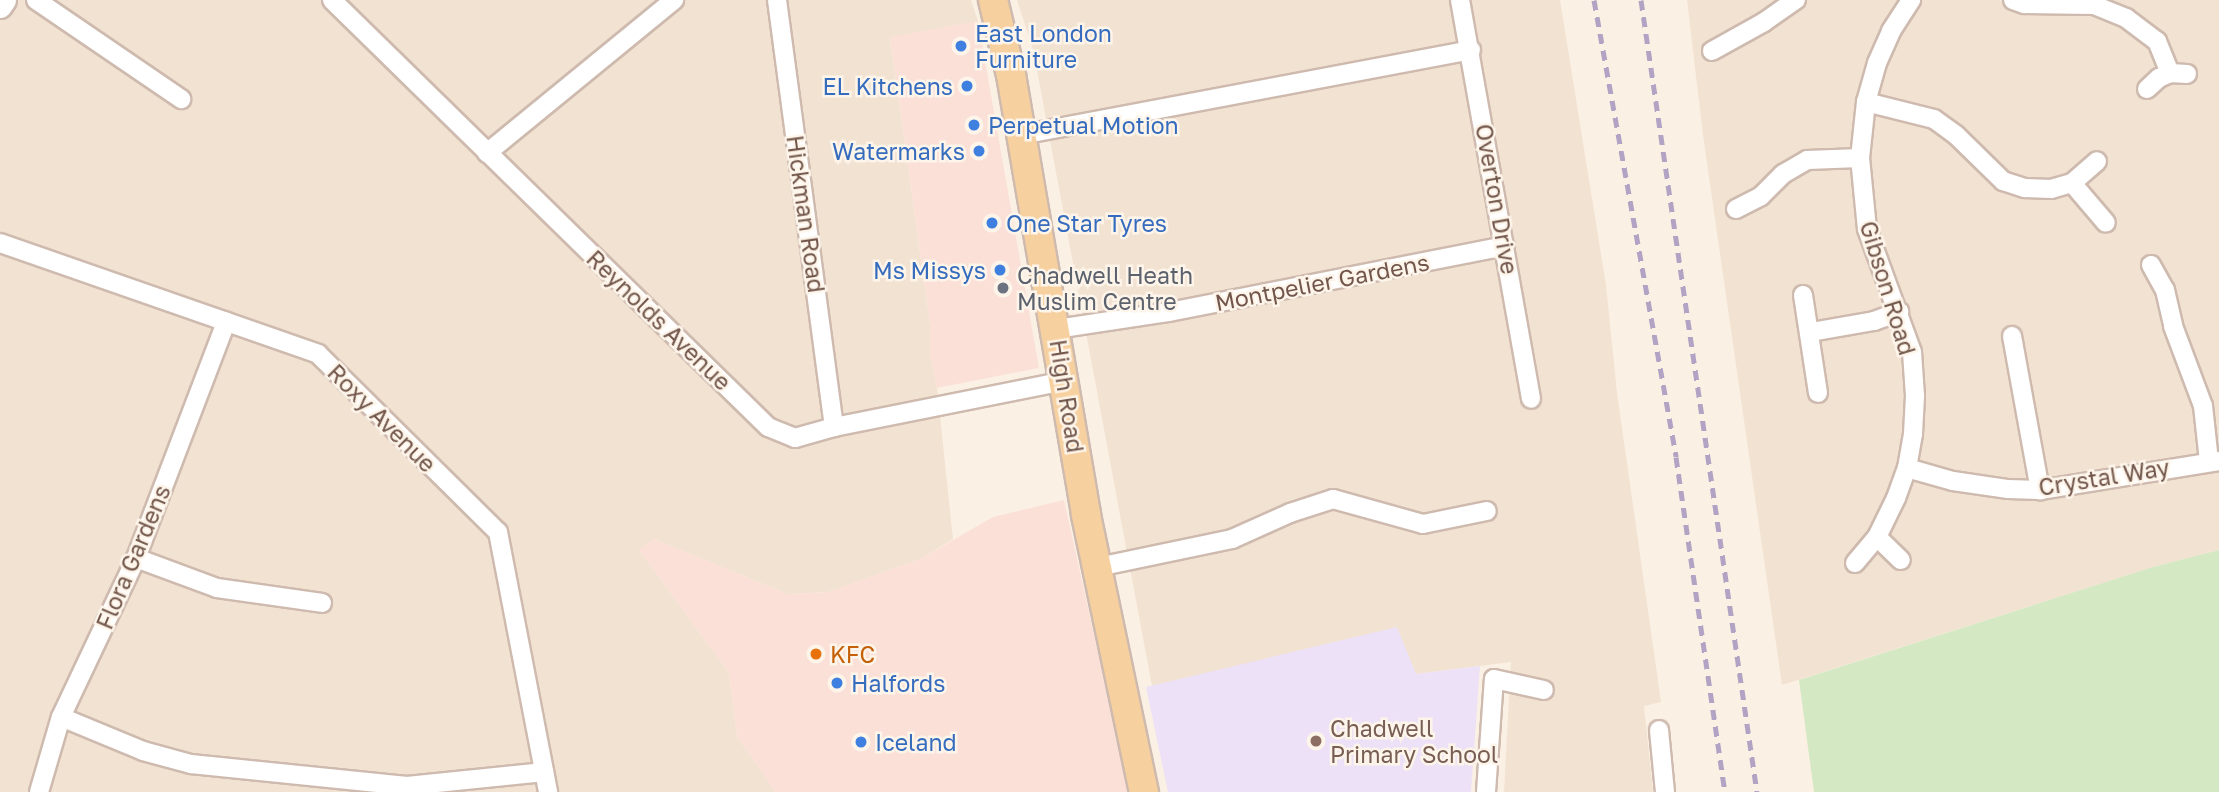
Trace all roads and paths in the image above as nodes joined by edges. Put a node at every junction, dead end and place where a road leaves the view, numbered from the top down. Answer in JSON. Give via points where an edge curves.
{"nodes":[{"id":1,"x":4,"y":0,"type":"edge"},
{"id":2,"x":36,"y":0,"type":"edge"},
{"id":3,"x":332,"y":0,"type":"edge"},
{"id":4,"x":674,"y":0,"type":"edge"},
{"id":5,"x":777,"y":0,"type":"edge"},
{"id":6,"x":993,"y":0,"type":"edge"},
{"id":7,"x":1460,"y":0,"type":"edge"},
{"id":8,"x":1796,"y":0,"type":"edge"},
{"id":9,"x":1911,"y":0,"type":"edge"},
{"id":10,"x":2013,"y":0,"type":"edge"},
{"id":11,"x":0,"y":6,"type":"edge"},
{"id":12,"x":1471,"y":50,"type":"junction"},
{"id":13,"x":1712,"y":51,"type":"dead end"},
{"id":14,"x":2147,"y":89,"type":"dead end"},
{"id":15,"x":181,"y":99,"type":"dead end"},
{"id":16,"x":1866,"y":102,"type":"junction"},
{"id":17,"x":1021,"y":135,"type":"junction"},
{"id":18,"x":487,"y":153,"type":"junction"},
{"id":19,"x":1860,"y":158,"type":"junction"},
{"id":20,"x":2097,"y":161,"type":"dead end"},
{"id":21,"x":2072,"y":183,"type":"junction"},
{"id":22,"x":1736,"y":209,"type":"dead end"},
{"id":23,"x":2106,"y":223,"type":"dead end"},
{"id":24,"x":0,"y":243,"type":"edge"},
{"id":25,"x":1504,"y":246,"type":"junction"},
{"id":26,"x":2151,"y":265,"type":"dead end"},
{"id":27,"x":1802,"y":295,"type":"dead end"},
{"id":28,"x":1899,"y":312,"type":"junction"},
{"id":29,"x":226,"y":321,"type":"junction"},
{"id":30,"x":1056,"y":329,"type":"junction"},
{"id":31,"x":1811,"y":332,"type":"junction"},
{"id":32,"x":2012,"y":336,"type":"dead end"},
{"id":33,"x":1064,"y":381,"type":"junction"},
{"id":34,"x":1818,"y":393,"type":"dead end"},
{"id":35,"x":1531,"y":398,"type":"dead end"},
{"id":36,"x":835,"y":427,"type":"junction"},
{"id":37,"x":2214,"y":461,"type":"edge"},
{"id":38,"x":1907,"y":468,"type":"junction"},
{"id":39,"x":2040,"y":490,"type":"junction"},
{"id":40,"x":1487,"y":511,"type":"dead end"},
{"id":41,"x":1877,"y":537,"type":"junction"},
{"id":42,"x":136,"y":558,"type":"junction"},
{"id":43,"x":1901,"y":560,"type":"dead end"},
{"id":44,"x":1854,"y":563,"type":"dead end"},
{"id":45,"x":1098,"y":567,"type":"junction"},
{"id":46,"x":322,"y":603,"type":"dead end"},
{"id":47,"x":1544,"y":690,"type":"dead end"},
{"id":48,"x":61,"y":717,"type":"junction"},
{"id":49,"x":1659,"y":730,"type":"dead end"},
{"id":50,"x":544,"y":772,"type":"junction"},
{"id":51,"x":39,"y":792,"type":"edge"},
{"id":52,"x":548,"y":792,"type":"edge"},
{"id":53,"x":1144,"y":792,"type":"edge"},
{"id":54,"x":1486,"y":792,"type":"edge"},
{"id":55,"x":1665,"y":792,"type":"edge"}],
"edges":[{"from":1,"to":11,"type":"street"},
{"from":2,"to":15,"type":"street"},
{"from":3,"to":18,"type":"street","name":"Reynolds Avenue"},
{"from":4,"to":18,"type":"street"},
{"from":5,"to":36,"type":"street","name":"Hickman Road"},
{"from":6,"to":17,"type":"main road","name":"High Road"},
{"from":7,"to":12,"type":"street","name":"Overton Drive"},
{"from":8,"to":13,"type":"street"},
{"from":9,"to":16,"type":"street","name":"Gibson Road","via":[[1891,31]]},
{"from":10,"to":14,"type":"street","via":[[2094,5],[2126,18],[2157,41],[2179,73],[2159,78]]},
{"from":12,"to":17,"type":"street"},
{"from":12,"to":25,"type":"street","name":"Overton Drive"},
{"from":16,"to":19,"type":"street","name":"Gibson Road"},
{"from":16,"to":21,"type":"street","via":[[1934,119],[2003,181],[2052,189]]},
{"from":17,"to":30,"type":"main road","name":"High Road"},
{"from":18,"to":36,"type":"street","name":"Reynolds Avenue","via":[[768,427],[795,438]]},
{"from":19,"to":22,"type":"street","via":[[1807,160],[1783,174],[1761,196]]},
{"from":19,"to":28,"type":"street","name":"Gibson Road","via":[[1867,229]]},
{"from":20,"to":21,"type":"street"},
{"from":21,"to":23,"type":"street"},
{"from":24,"to":29,"type":"street","name":"Roxy Avenue"},
{"from":25,"to":30,"type":"street","name":"Montpelier Gardens","via":[[1169,312]]},
{"from":25,"to":35,"type":"street","name":"Overton Drive"},
{"from":26,"to":37,"type":"street","via":[[2165,290],[2172,326],[2203,406]]},
{"from":27,"to":31,"type":"street"},
{"from":28,"to":31,"type":"street"},
{"from":28,"to":38,"type":"street","name":"Gibson Road","via":[[1912,352],[1915,396]]},
{"from":29,"to":42,"type":"street","name":"Flora Gardens"},
{"from":29,"to":50,"type":"street","name":"Roxy Avenue","via":[[318,354],[498,532]]},
{"from":30,"to":33,"type":"main road","name":"High Road"},
{"from":31,"to":34,"type":"street"},
{"from":32,"to":39,"type":"street"},
{"from":33,"to":36,"type":"street","name":"Reynolds Avenue"},
{"from":33,"to":45,"type":"main road","name":"High Road"},
{"from":37,"to":39,"type":"street","name":"Crystal Way"},
{"from":38,"to":39,"type":"street","name":"Crystal Way","via":[[1953,481]]},
{"from":38,"to":41,"type":"street","name":"Gibson Road"},
{"from":40,"to":45,"type":"street","via":[[1423,524],[1333,499],[1232,539]]},
{"from":41,"to":43,"type":"street"},
{"from":41,"to":44,"type":"street","name":"Gibson Road"},
{"from":42,"to":46,"type":"street","via":[[217,587]]},
{"from":42,"to":48,"type":"street","name":"Flora Gardens"},
{"from":45,"to":53,"type":"main road","name":"High Road"},
{"from":47,"to":54,"type":"street","via":[[1494,679]]},
{"from":48,"to":50,"type":"street","via":[[144,751],[191,764],[407,786]]},
{"from":48,"to":51,"type":"street","name":"Flora Gardens"},
{"from":49,"to":55,"type":"street"},
{"from":50,"to":52,"type":"street","name":"Roxy Avenue"}]}
